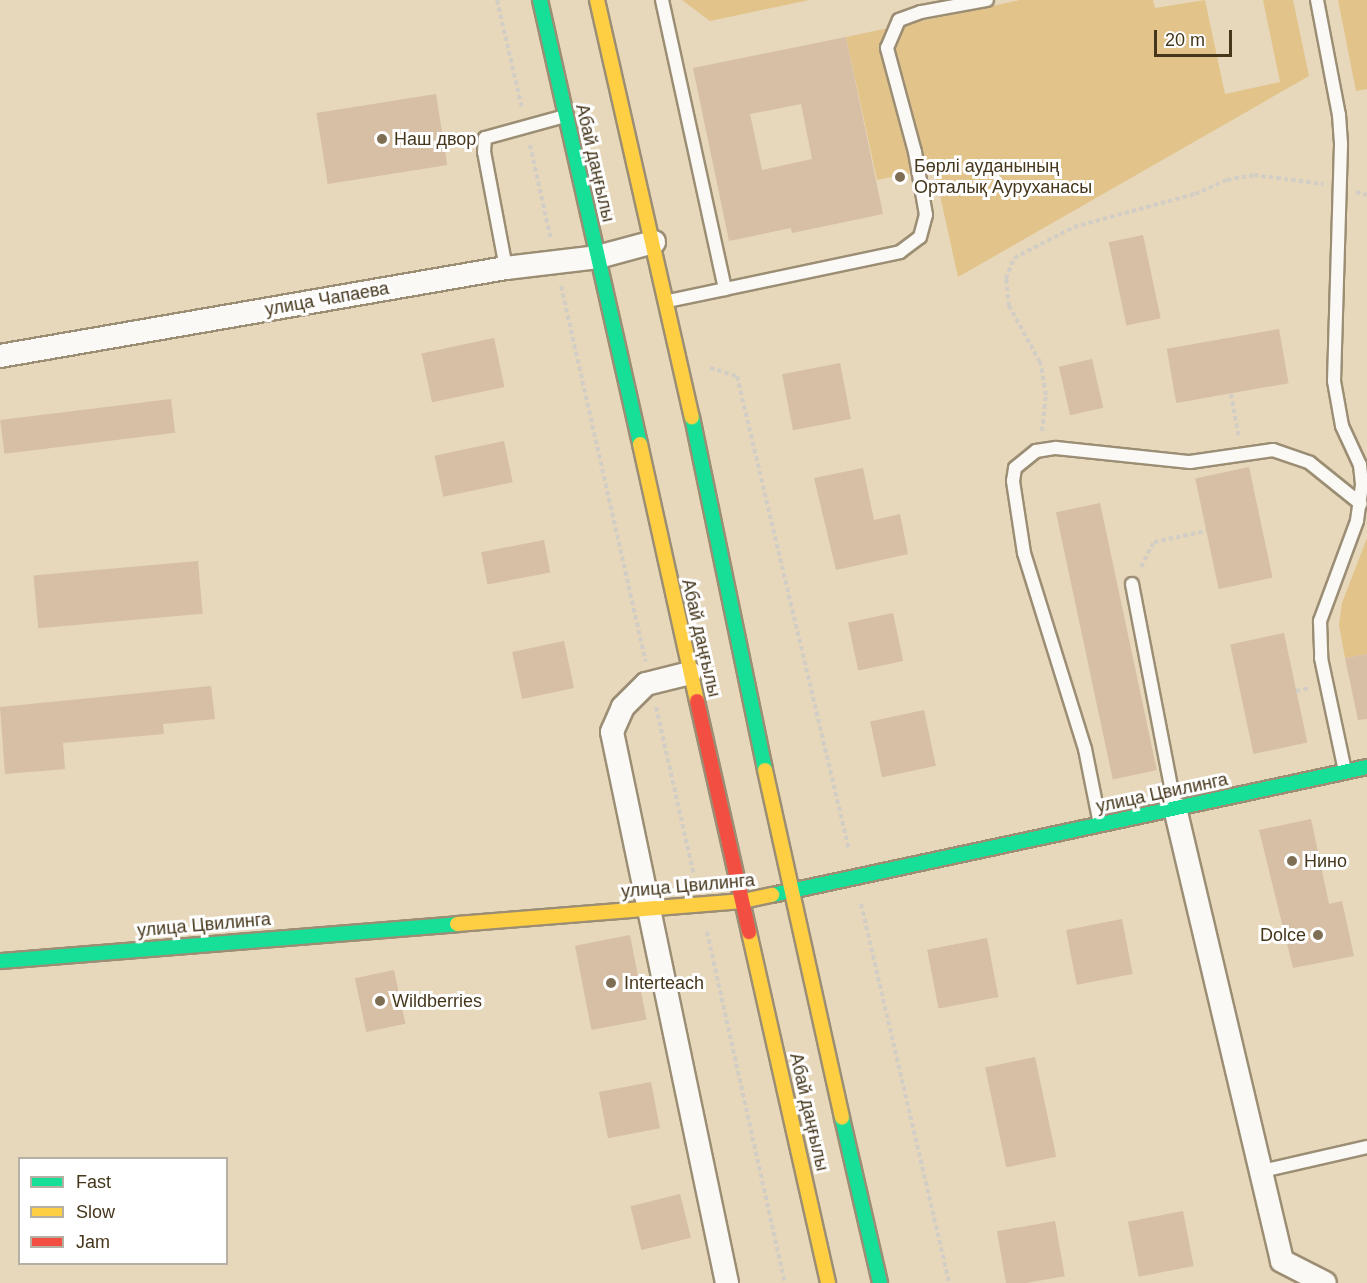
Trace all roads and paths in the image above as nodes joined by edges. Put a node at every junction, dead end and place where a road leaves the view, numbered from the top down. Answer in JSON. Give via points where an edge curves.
{"nodes":[{"id":1,"x":497,"y":0,"type":"edge"},
{"id":2,"x":540,"y":0,"type":"edge"},
{"id":3,"x":597,"y":0,"type":"edge"},
{"id":4,"x":662,"y":0,"type":"edge"},
{"id":5,"x":987,"y":0,"type":"edge"},
{"id":6,"x":1317,"y":0,"type":"edge"},
{"id":7,"x":566,"y":116,"type":"junction"},
{"id":8,"x":525,"y":125,"type":"junction"},
{"id":9,"x":1339,"y":186,"type":"junction"},
{"id":10,"x":1367,"y":195,"type":"edge"},
{"id":11,"x":654,"y":242,"type":"junction"},
{"id":12,"x":598,"y":257,"type":"junction"},
{"id":13,"x":556,"y":262,"type":"junction"},
{"id":14,"x":506,"y":268,"type":"junction"},
{"id":15,"x":725,"y":289,"type":"junction"},
{"id":16,"x":667,"y":302,"type":"junction"},
{"id":17,"x":0,"y":356,"type":"edge"},
{"id":18,"x":737,"y":376,"type":"dead end"},
{"id":19,"x":1231,"y":394,"type":"dead end"},
{"id":20,"x":1036,"y":452,"type":"junction"},
{"id":21,"x":1242,"y":453,"type":"junction"},
{"id":22,"x":1361,"y":504,"type":"junction"},
{"id":23,"x":1206,"y":531,"type":"dead end"},
{"id":24,"x":1132,"y":584,"type":"joint"},
{"id":25,"x":690,"y":673,"type":"junction"},
{"id":26,"x":651,"y":683,"type":"junction"},
{"id":27,"x":1367,"y":767,"type":"edge"},
{"id":28,"x":1345,"y":772,"type":"junction"},
{"id":29,"x":1175,"y":808,"type":"junction"},
{"id":30,"x":1100,"y":825,"type":"junction"},
{"id":31,"x":855,"y":878,"type":"junction"},
{"id":32,"x":791,"y":892,"type":"junction"},
{"id":33,"x":743,"y":902,"type":"junction"},
{"id":34,"x":700,"y":904,"type":"junction"},
{"id":35,"x":646,"y":907,"type":"junction"},
{"id":36,"x":0,"y":961,"type":"edge"},
{"id":37,"x":1367,"y":1147,"type":"edge"},
{"id":38,"x":1262,"y":1171,"type":"junction"},
{"id":39,"x":727,"y":1283,"type":"edge"},
{"id":40,"x":785,"y":1283,"type":"edge"},
{"id":41,"x":828,"y":1283,"type":"edge"},
{"id":42,"x":880,"y":1283,"type":"edge"},
{"id":43,"x":949,"y":1283,"type":"edge"},
{"id":44,"x":1325,"y":1283,"type":"edge"}],
"edges":[{"from":1,"to":8,"type":"path"},
{"from":2,"to":7,"type":"street","name":"Абай даңғылы"},
{"from":3,"to":11,"type":"street","name":"Абай даңғылы"},
{"from":4,"to":15,"type":"lane"},
{"from":5,"to":15,"type":"lane","via":[[899,20],[887,48],[915,153],[926,215],[920,237],[900,252]]},
{"from":6,"to":9,"type":"lane","via":[[1339,115]]},
{"from":7,"to":8,"type":"lane"},
{"from":7,"to":12,"type":"street","name":"Абай даңғылы"},
{"from":8,"to":13,"type":"path"},
{"from":8,"to":14,"type":"lane","via":[[485,138],[484,152]]},
{"from":9,"to":10,"type":"path"},
{"from":9,"to":20,"type":"path","via":[[1254,175],[1227,180],[1195,194],[1074,227],[1014,258],[1006,279],[1009,306],[1040,362],[1046,395]]},
{"from":9,"to":22,"type":"lane","via":[[1334,381],[1342,426],[1360,465]]},
{"from":11,"to":12,"type":"street","name":"улица Чапаева"},
{"from":11,"to":16,"type":"street","name":"Абай даңғылы"},
{"from":12,"to":13,"type":"street","name":"улица Чапаева"},
{"from":12,"to":25,"type":"street","name":"Абай даңғылы"},
{"from":13,"to":14,"type":"street","name":"улица Чапаева"},
{"from":13,"to":26,"type":"path"},
{"from":14,"to":17,"type":"street","name":"улица Чапаева"},
{"from":15,"to":16,"type":"lane"},
{"from":16,"to":32,"type":"street","name":"Абай даңғылы"},
{"from":18,"to":31,"type":"path"},
{"from":19,"to":21,"type":"path"},
{"from":20,"to":21,"type":"lane","via":[[1086,449],[1190,462]]},
{"from":20,"to":30,"type":"lane","via":[[1015,468],[1018,523],[1085,749]]},
{"from":21,"to":22,"type":"lane","via":[[1273,450],[1293,454],[1311,463]]},
{"from":22,"to":28,"type":"lane","via":[[1320,621],[1321,658]]},
{"from":23,"to":24,"type":"path","via":[[1154,542]]},
{"from":24,"to":29,"type":"lane"},
{"from":25,"to":26,"type":"street"},
{"from":25,"to":33,"type":"street","name":"Абай даңғылы"},
{"from":26,"to":34,"type":"path"},
{"from":26,"to":35,"type":"street","via":[[623,707],[612,732]]},
{"from":27,"to":28,"type":"street","name":"улица Цвилинга"},
{"from":28,"to":29,"type":"street","name":"улица Цвилинга"},
{"from":29,"to":30,"type":"street","name":"улица Цвилинга"},
{"from":29,"to":38,"type":"street"},
{"from":30,"to":31,"type":"street","name":"улица Цвилинга"},
{"from":31,"to":32,"type":"street","name":"улица Цвилинга"},
{"from":31,"to":43,"type":"path"},
{"from":32,"to":33,"type":"street","name":"улица Цвилинга"},
{"from":32,"to":42,"type":"street","name":"Абай даңғылы"},
{"from":33,"to":34,"type":"street","name":"улица Цвилинга"},
{"from":33,"to":41,"type":"street","name":"Абай даңғылы"},
{"from":34,"to":35,"type":"street","name":"улица Цвилинга"},
{"from":34,"to":40,"type":"path"},
{"from":35,"to":36,"type":"street","name":"улица Цвилинга"},
{"from":35,"to":39,"type":"street"},
{"from":37,"to":38,"type":"lane"},
{"from":38,"to":44,"type":"street","via":[[1282,1261]]}]}
